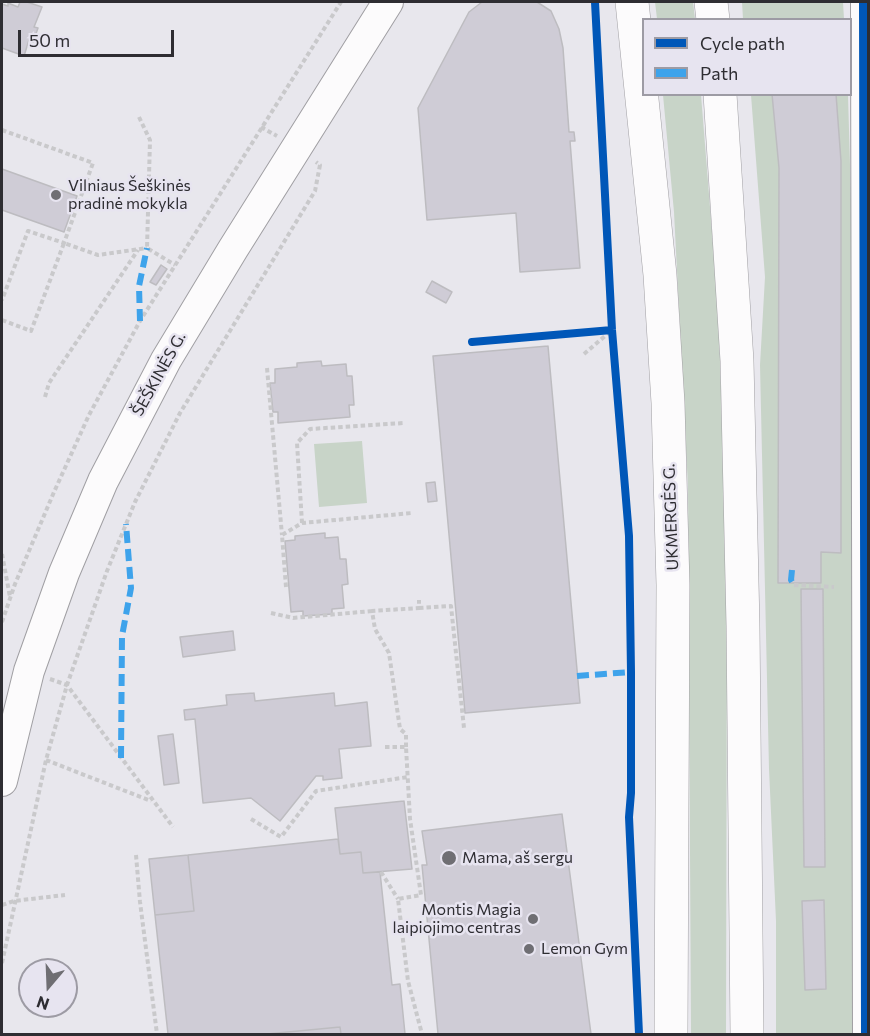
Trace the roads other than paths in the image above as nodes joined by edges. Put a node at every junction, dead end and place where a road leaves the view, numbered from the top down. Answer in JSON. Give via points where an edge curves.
{"nodes":[{"id":1,"x":388,"y":2,"type":"edge"},
{"id":2,"x":632,"y":2,"type":"edge"},
{"id":3,"x":711,"y":2,"type":"edge"},
{"id":4,"x":863,"y":2,"type":"edge"},
{"id":5,"x":713,"y":18,"type":"edge"},
{"id":6,"x":720,"y":96,"type":"edge"},
{"id":7,"x":2,"y":781,"type":"edge"},
{"id":8,"x":671,"y":1035,"type":"edge"},
{"id":9,"x":747,"y":1035,"type":"edge"},
{"id":10,"x":865,"y":1035,"type":"edge"}],
"edges":[{"from":1,"to":7,"type":"street","name":"ŠEŠKINĖS G.","via":[[166,360],[103,482],[64,573],[29,671]]},
{"from":2,"to":8,"type":"highway","name":"UKMERGĖS G.","via":[[660,275],[669,414],[673,585]]},
{"from":3,"to":5,"type":"highway"},
{"from":4,"to":10,"type":"street"},
{"from":6,"to":9,"type":"highway","via":[[737,361]]}]}
